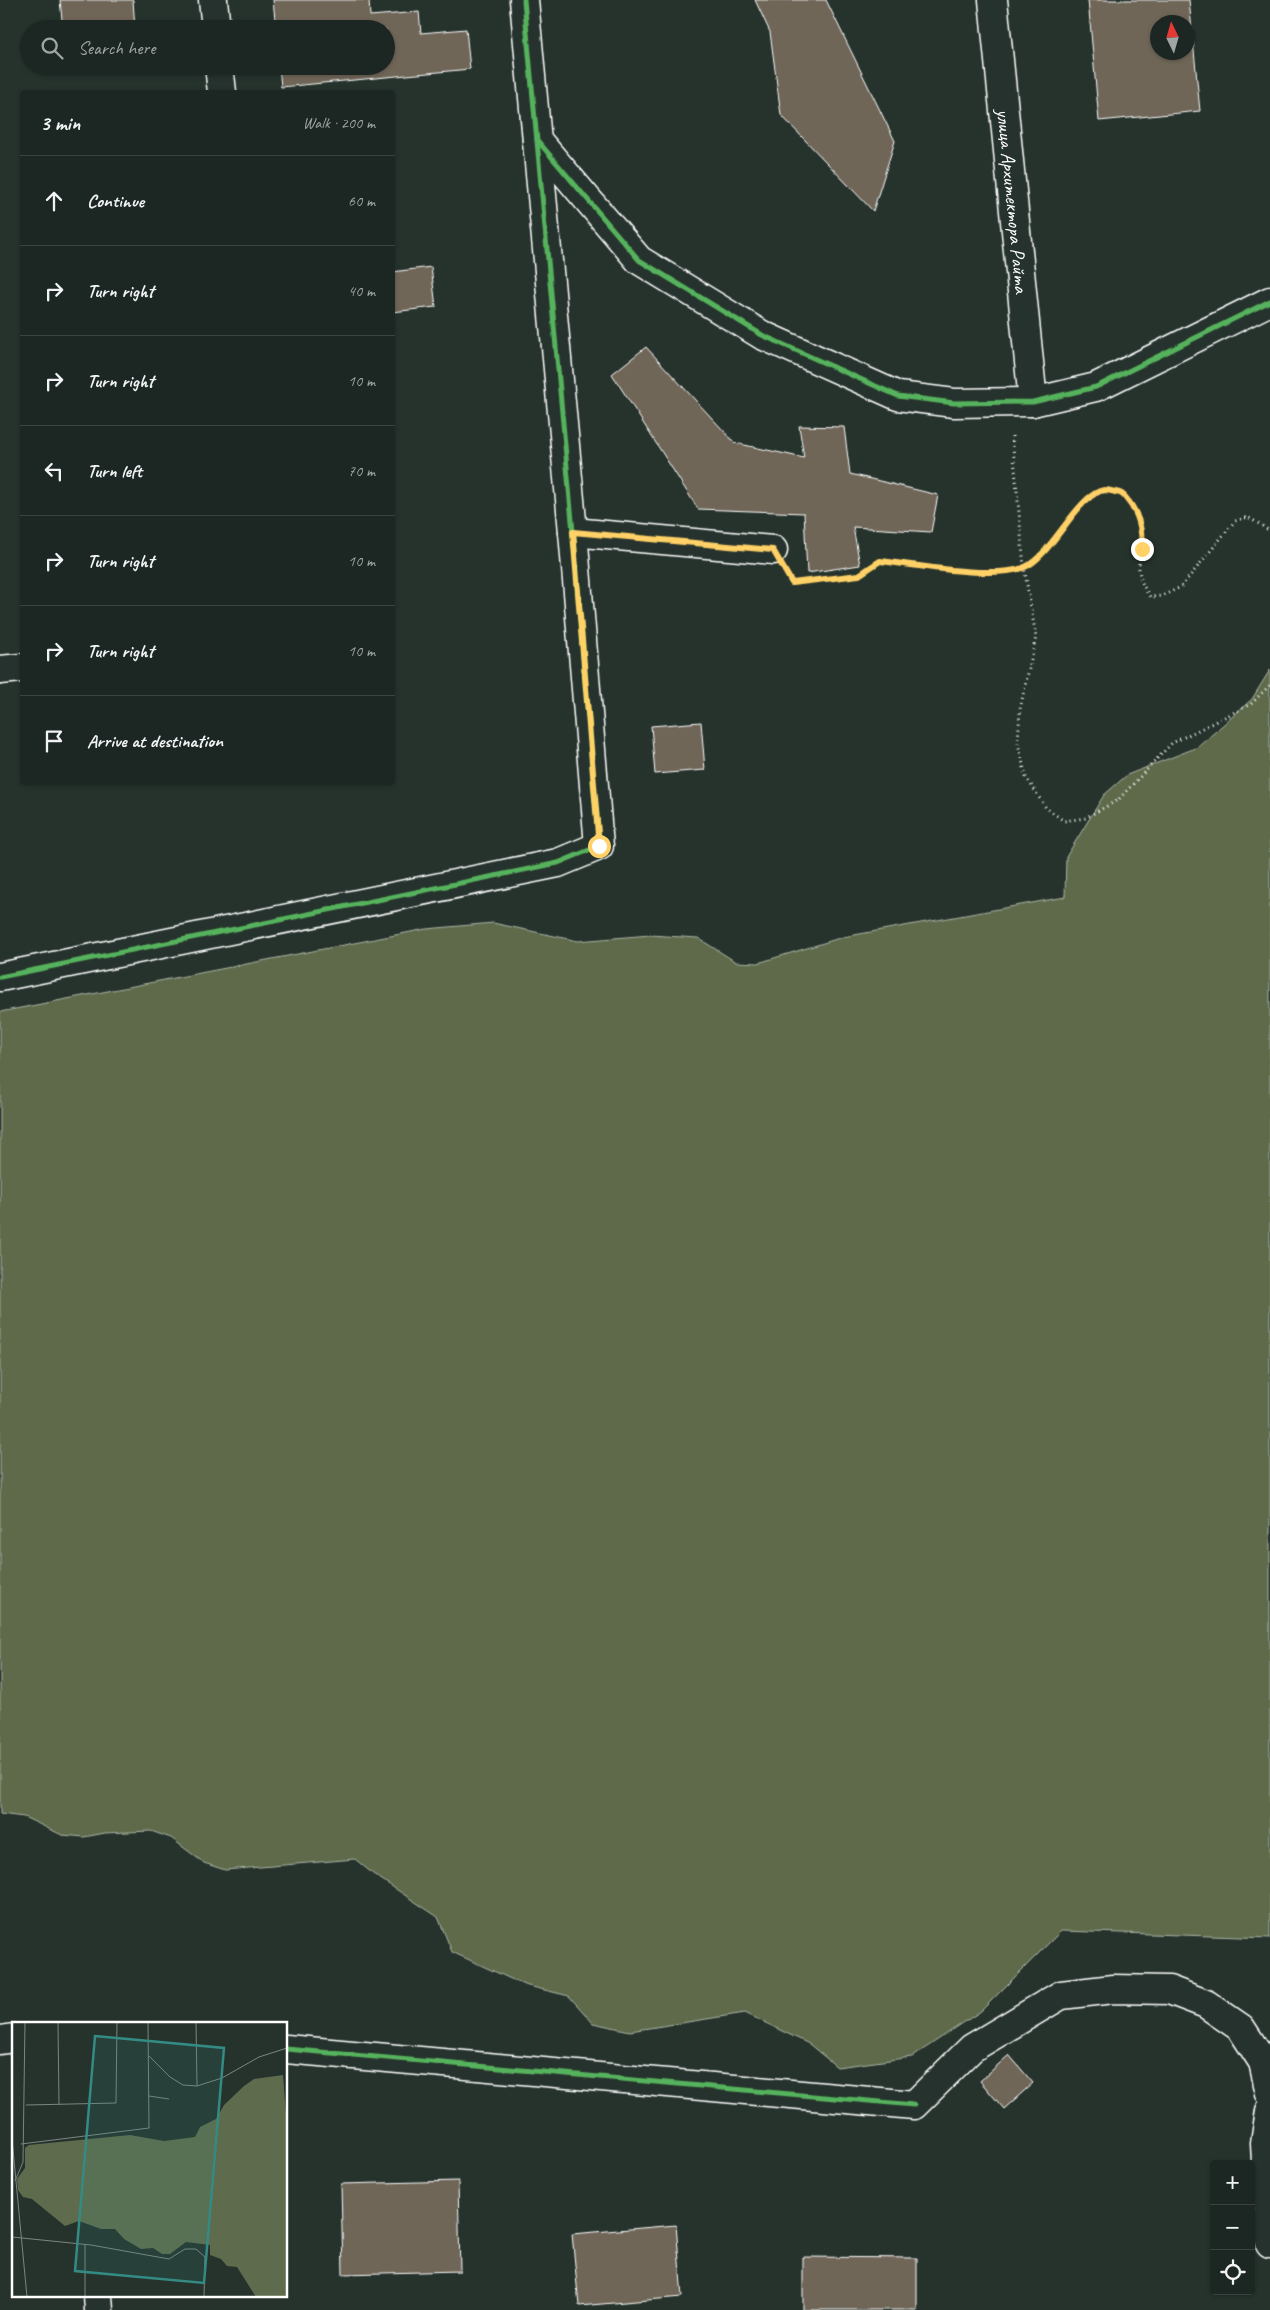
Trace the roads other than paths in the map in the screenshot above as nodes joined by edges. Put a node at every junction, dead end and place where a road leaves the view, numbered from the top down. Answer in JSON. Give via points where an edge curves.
{"nodes":[{"id":1,"x":213,"y":0,"type":"edge"},
{"id":2,"x":524,"y":0,"type":"edge"},
{"id":3,"x":993,"y":0,"type":"edge"},
{"id":4,"x":215,"y":20,"type":"edge"},
{"id":5,"x":220,"y":75,"type":"edge"},
{"id":6,"x":222,"y":90,"type":"edge"},
{"id":7,"x":537,"y":140,"type":"junction"},
{"id":8,"x":1270,"y":300,"type":"edge"},
{"id":9,"x":1021,"y":402,"type":"junction"},
{"id":10,"x":573,"y":532,"type":"junction"},
{"id":11,"x":773,"y":550,"type":"road end"},
{"id":12,"x":20,"y":668,"type":"edge"},
{"id":13,"x":0,"y":670,"type":"edge"},
{"id":14,"x":0,"y":977,"type":"edge"},
{"id":15,"x":288,"y":2049,"type":"edge"},
{"id":16,"x":1270,"y":2093,"type":"edge"},
{"id":17,"x":1270,"y":2111,"type":"edge"},
{"id":18,"x":1270,"y":2244,"type":"edge"}],
"edges":[{"from":1,"to":4,"type":"street"},
{"from":2,"to":7,"type":"street"},
{"from":3,"to":9,"type":"street","name":"улица Архитектора Райта"},
{"from":5,"to":6,"type":"street"},
{"from":7,"to":9,"type":"street","via":[[640,260],[762,335],[898,396],[954,403]]},
{"from":7,"to":10,"type":"street"},
{"from":8,"to":9,"type":"street","via":[[1096,387]]},
{"from":10,"to":11,"type":"street"},
{"from":10,"to":14,"type":"street","via":[[599,846],[558,863]]},
{"from":12,"to":13,"type":"street"},
{"from":15,"to":16,"type":"street","via":[[914,2105],[972,2048],[1061,1995],[1113,1989],[1169,1990],[1206,2004],[1240,2028],[1264,2062]]},
{"from":17,"to":18,"type":"street","via":[[1265,2143]]}]}
